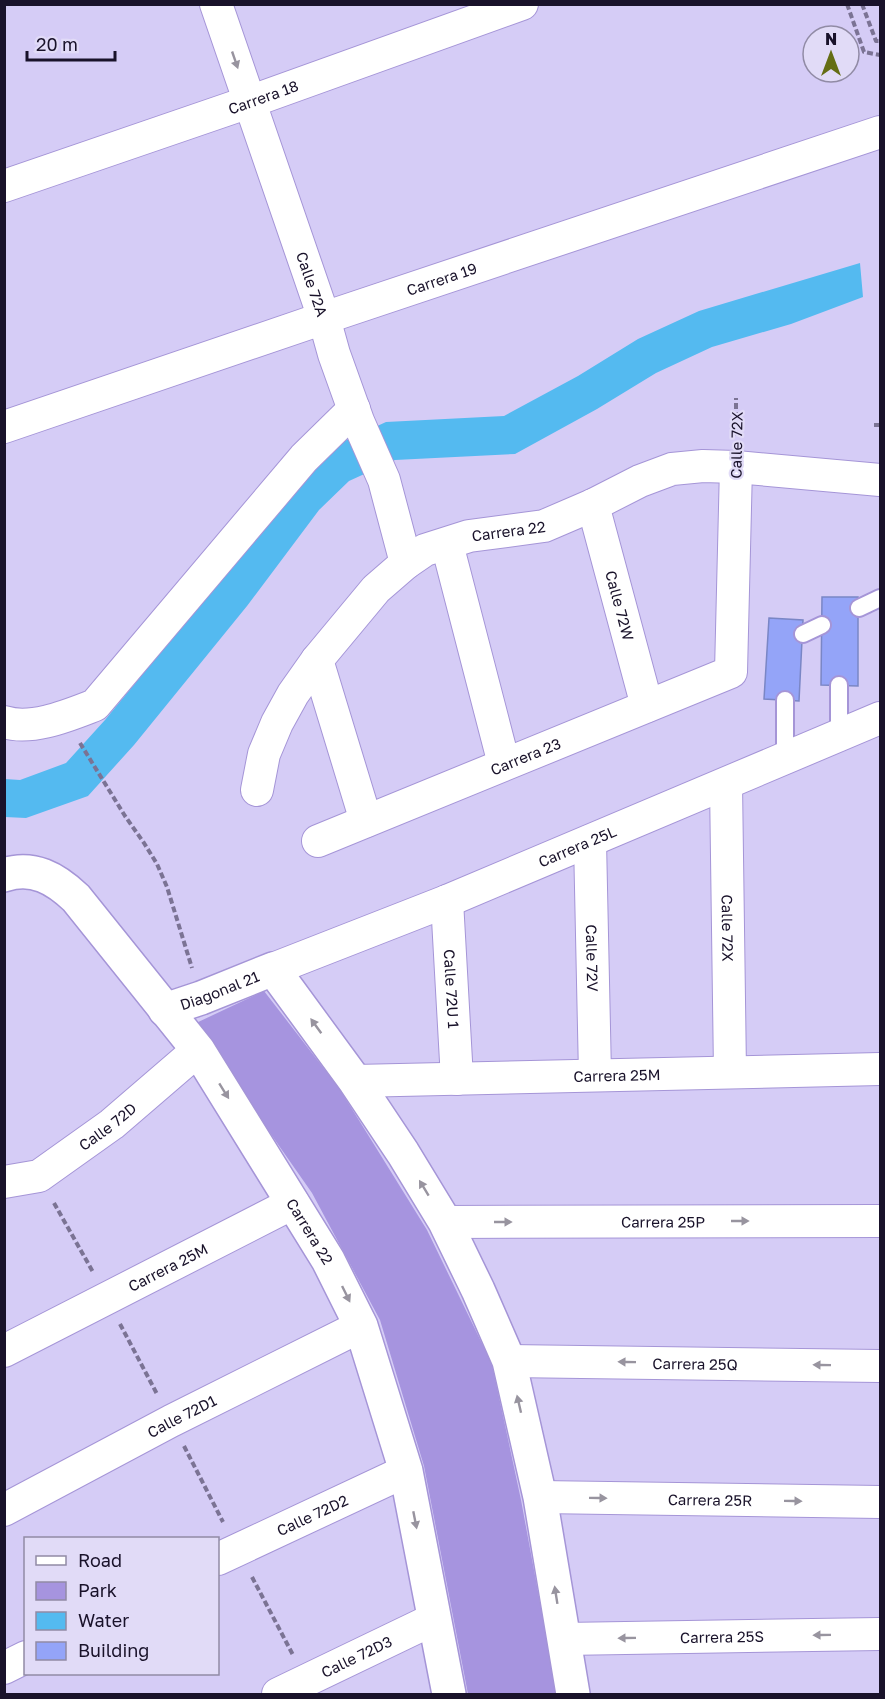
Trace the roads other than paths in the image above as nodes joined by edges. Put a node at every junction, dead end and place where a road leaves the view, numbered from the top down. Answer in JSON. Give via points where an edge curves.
{"nodes":[{"id":1,"x":216,"y":4,"type":"edge"},
{"id":2,"x":522,"y":4,"type":"edge"},
{"id":3,"x":249,"y":102,"type":"junction"},
{"id":4,"x":880,"y":132,"type":"edge"},
{"id":5,"x":4,"y":186,"type":"edge"},
{"id":6,"x":324,"y":318,"type":"junction"},
{"id":7,"x":356,"y":415,"type":"junction"},
{"id":8,"x":4,"y":427,"type":"edge"},
{"id":9,"x":736,"y":467,"type":"junction"},
{"id":10,"x":880,"y":480,"type":"edge"},
{"id":11,"x":593,"y":505,"type":"junction"},
{"id":12,"x":447,"y":544,"type":"junction"},
{"id":13,"x":406,"y":563,"type":"junction"},
{"id":14,"x":880,"y":598,"type":"edge"},
{"id":15,"x":858,"y":608,"type":"dead end"},
{"id":16,"x":822,"y":625,"type":"dead end"},
{"id":17,"x":803,"y":634,"type":"dead end"},
{"id":18,"x":316,"y":660,"type":"junction"},
{"id":19,"x":731,"y":672,"type":"joint"},
{"id":20,"x":839,"y":686,"type":"dead end"},
{"id":21,"x":784,"y":700,"type":"dead end"},
{"id":22,"x":647,"y":706,"type":"junction"},
{"id":23,"x":880,"y":718,"type":"edge"},
{"id":24,"x":4,"y":722,"type":"edge"},
{"id":25,"x":839,"y":735,"type":"junction"},
{"id":26,"x":784,"y":759,"type":"junction"},
{"id":27,"x":504,"y":764,"type":"junction"},
{"id":28,"x":726,"y":784,"type":"junction"},
{"id":29,"x":257,"y":790,"type":"dead end"},
{"id":30,"x":366,"y":821,"type":"junction"},
{"id":31,"x":318,"y":841,"type":"dead end"},
{"id":32,"x":590,"y":841,"type":"junction"},
{"id":33,"x":4,"y":875,"type":"edge"},
{"id":34,"x":447,"y":901,"type":"junction"},
{"id":35,"x":273,"y":969,"type":"junction"},
{"id":36,"x":165,"y":1010,"type":"junction"},
{"id":37,"x":198,"y":1050,"type":"junction"},
{"id":38,"x":880,"y":1069,"type":"edge"},
{"id":39,"x":730,"y":1072,"type":"junction"},
{"id":40,"x":595,"y":1075,"type":"junction"},
{"id":41,"x":457,"y":1078,"type":"junction"},
{"id":42,"x":355,"y":1081,"type":"junction"},
{"id":43,"x":4,"y":1182,"type":"edge"},
{"id":44,"x":293,"y":1203,"type":"junction"},
{"id":45,"x":880,"y":1221,"type":"edge"},
{"id":46,"x":445,"y":1222,"type":"junction"},
{"id":47,"x":362,"y":1326,"type":"junction"},
{"id":48,"x":4,"y":1351,"type":"edge"},
{"id":49,"x":509,"y":1361,"type":"junction"},
{"id":50,"x":880,"y":1366,"type":"edge"},
{"id":51,"x":406,"y":1471,"type":"junction"},
{"id":52,"x":540,"y":1497,"type":"junction"},
{"id":53,"x":880,"y":1502,"type":"edge"},
{"id":54,"x":4,"y":1510,"type":"edge"},
{"id":55,"x":219,"y":1559,"type":"edge"},
{"id":56,"x":434,"y":1619,"type":"junction"},
{"id":57,"x":880,"y":1634,"type":"edge"},
{"id":58,"x":564,"y":1639,"type":"junction"},
{"id":59,"x":24,"y":1658,"type":"edge"},
{"id":60,"x":4,"y":1668,"type":"edge"},
{"id":61,"x":278,"y":1695,"type":"edge"},
{"id":62,"x":449,"y":1695,"type":"edge"},
{"id":63,"x":573,"y":1695,"type":"edge"}],
"edges":[{"from":1,"to":3,"type":"street","name":"Calle 72A","one_way":true},
{"from":2,"to":3,"type":"street","name":"Carrera 18"},
{"from":3,"to":5,"type":"street","name":"Carrera 18"},
{"from":3,"to":6,"type":"street","name":"Calle 72A"},
{"from":4,"to":6,"type":"street","name":"Carrera 19"},
{"from":6,"to":7,"type":"street","name":"Calle 72A"},
{"from":6,"to":8,"type":"street","name":"Carrera 19"},
{"from":7,"to":13,"type":"street","name":"Calle 72A","via":[[384,480]]},
{"from":7,"to":24,"type":"street","via":[[304,458],[95,705],[52,721],[13,725]]},
{"from":9,"to":10,"type":"street","name":"Carrera 22"},
{"from":9,"to":11,"type":"street","name":"Carrera 22","via":[[672,469]]},
{"from":9,"to":19,"type":"street","name":"Calle 72X"},
{"from":11,"to":12,"type":"street","name":"Carrera 22","via":[[544,526],[470,536]]},
{"from":11,"to":22,"type":"street","name":"Calle 72W"},
{"from":12,"to":13,"type":"street","name":"Carrera 22","via":[[424,550]]},
{"from":12,"to":27,"type":"street"},
{"from":13,"to":18,"type":"street","name":"Carrera 22","via":[[376,589]]},
{"from":14,"to":15,"type":"lane"},
{"from":16,"to":17,"type":"lane"},
{"from":18,"to":29,"type":"street","name":"Carrera 22","via":[[277,723],[264,754]]},
{"from":18,"to":30,"type":"street"},
{"from":19,"to":22,"type":"street","name":"Carrera 23"},
{"from":20,"to":25,"type":"lane"},
{"from":21,"to":26,"type":"lane"},
{"from":22,"to":27,"type":"street","name":"Carrera 23"},
{"from":23,"to":25,"type":"street","name":"Carrera 25L"},
{"from":25,"to":26,"type":"street","name":"Carrera 25L"},
{"from":26,"to":28,"type":"street","name":"Carrera 25L"},
{"from":27,"to":30,"type":"street","name":"Carrera 23"},
{"from":28,"to":32,"type":"street","name":"Carrera 25L"},
{"from":28,"to":39,"type":"street","name":"Calle 72X"},
{"from":30,"to":31,"type":"street","name":"Carrera 23"},
{"from":32,"to":34,"type":"street","name":"Carrera 25L"},
{"from":32,"to":40,"type":"street","name":"Calle 72V"},
{"from":33,"to":36,"type":"street","name":"Carrera 22","via":[[30,872],[62,885]]},
{"from":34,"to":35,"type":"street","name":"Carrera 25L"},
{"from":34,"to":41,"type":"street","name":"Calle 72U 1"},
{"from":35,"to":36,"type":"street","name":"Diagonal 21"},
{"from":42,"to":35,"type":"street","one_way":true},
{"from":36,"to":37,"type":"street","name":"Carrera 22"},
{"from":37,"to":43,"type":"street","name":"Calle 72D","via":[[112,1124],[39,1176]]},
{"from":37,"to":44,"type":"street","name":"Carrera 22","one_way":true},
{"from":38,"to":39,"type":"street","name":"Carrera 25M"},
{"from":39,"to":40,"type":"street","name":"Carrera 25M"},
{"from":40,"to":41,"type":"street","name":"Carrera 25M"},
{"from":41,"to":42,"type":"street","name":"Carrera 25M"},
{"from":46,"to":42,"type":"street","one_way":true},
{"from":44,"to":47,"type":"street","name":"Carrera 22","one_way":true},
{"from":44,"to":48,"type":"street","name":"Carrera 25M"},
{"from":46,"to":45,"type":"street","name":"Carrera 25P","one_way":true},
{"from":46,"to":49,"type":"street"},
{"from":47,"to":51,"type":"street","name":"Carrera 22"},
{"from":47,"to":54,"type":"street","name":"Calle 72D1"},
{"from":50,"to":49,"type":"street","name":"Carrera 25Q","one_way":true},
{"from":52,"to":49,"type":"street","one_way":true},
{"from":51,"to":55,"type":"street","name":"Calle 72D2"},
{"from":51,"to":56,"type":"street","name":"Carrera 22","one_way":true},
{"from":52,"to":53,"type":"street","name":"Carrera 25R","one_way":true},
{"from":58,"to":52,"type":"street","one_way":true},
{"from":56,"to":61,"type":"street","name":"Calle 72D3"},
{"from":56,"to":62,"type":"street","name":"Carrera 22"},
{"from":57,"to":58,"type":"street","name":"Carrera 25S","one_way":true},
{"from":58,"to":63,"type":"street"},
{"from":59,"to":60,"type":"street"}]}
